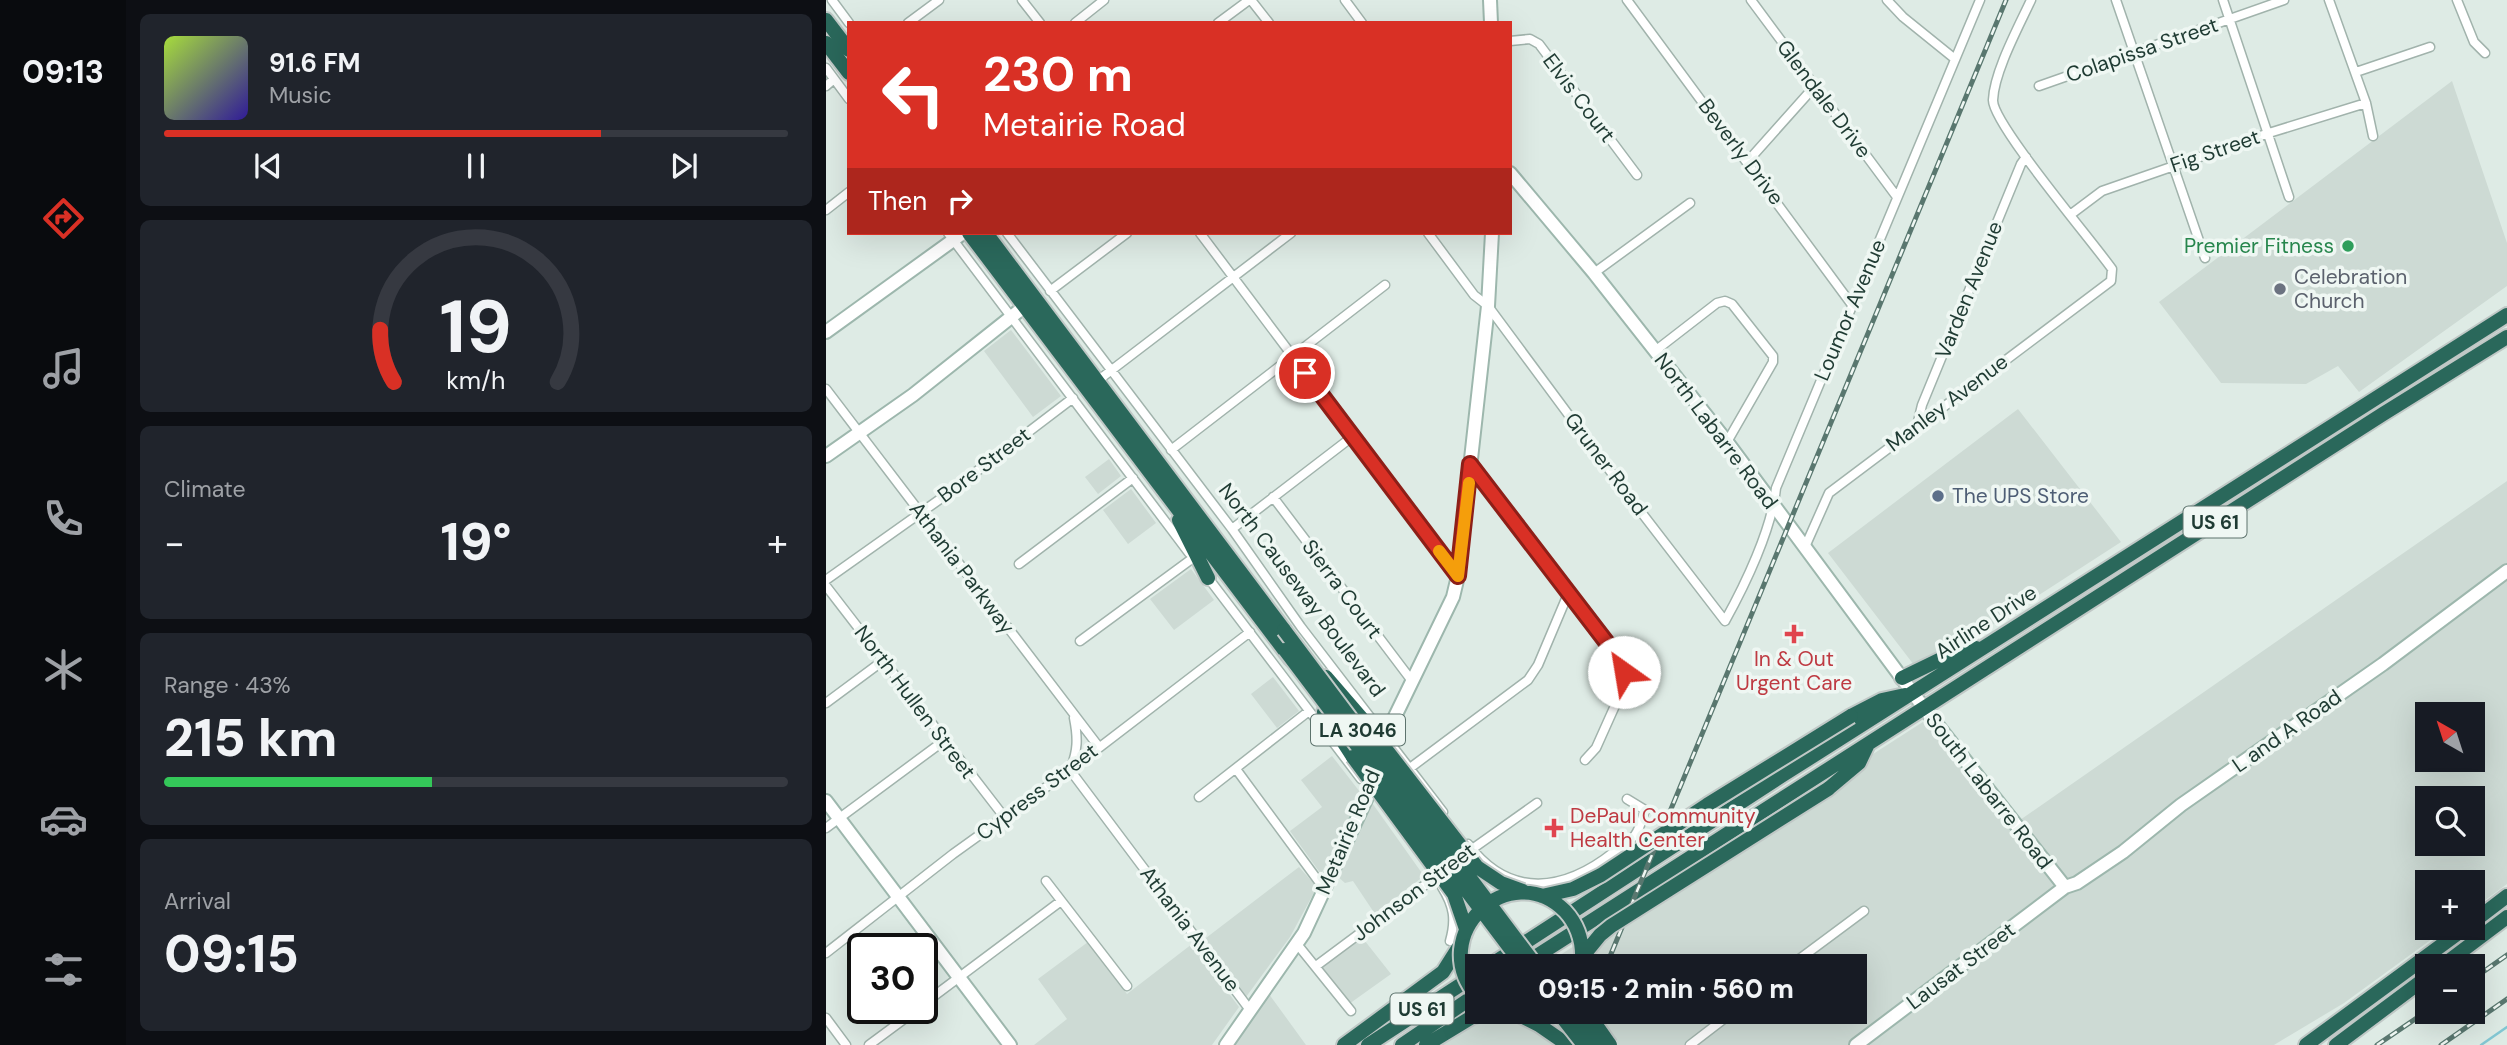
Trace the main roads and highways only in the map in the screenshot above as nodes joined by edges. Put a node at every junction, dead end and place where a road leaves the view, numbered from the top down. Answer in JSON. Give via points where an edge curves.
{"nodes":[{"id":1,"x":826,"y":20,"type":"edge"},
{"id":2,"x":826,"y":43,"type":"edge"},
{"id":3,"x":847,"y":47,"type":"edge"},
{"id":4,"x":847,"y":70,"type":"edge"},
{"id":5,"x":972,"y":235,"type":"edge"},
{"id":6,"x":988,"y":235,"type":"edge"},
{"id":7,"x":2507,"y":315,"type":"edge"},
{"id":8,"x":2507,"y":337,"type":"edge"},
{"id":9,"x":1092,"y":385,"type":"junction"},
{"id":10,"x":2328,"y":427,"type":"junction"},
{"id":11,"x":2338,"y":443,"type":"junction"},
{"id":12,"x":1173,"y":502,"type":"junction"},
{"id":13,"x":2113,"y":566,"type":"junction"},
{"id":14,"x":1208,"y":578,"type":"road end"},
{"id":15,"x":2077,"y":611,"type":"junction"},
{"id":16,"x":1279,"y":633,"type":"junction"},
{"id":17,"x":1988,"y":646,"type":"junction"},
{"id":18,"x":1290,"y":647,"type":"junction"},
{"id":19,"x":1902,"y":678,"type":"road end"},
{"id":20,"x":1914,"y":694,"type":"junction"},
{"id":21,"x":1869,"y":744,"type":"junction"},
{"id":22,"x":1537,"y":895,"type":"junction"},
{"id":23,"x":2507,"y":896,"type":"edge"},
{"id":24,"x":2485,"y":913,"type":"edge"},
{"id":25,"x":2507,"y":917,"type":"edge"},
{"id":26,"x":1459,"y":937,"type":"junction"},
{"id":27,"x":2449,"y":940,"type":"edge"},
{"id":28,"x":1507,"y":954,"type":"edge"},
{"id":29,"x":1513,"y":954,"type":"edge"},
{"id":30,"x":1527,"y":954,"type":"edge"},
{"id":31,"x":1541,"y":954,"type":"edge"},
{"id":32,"x":1582,"y":954,"type":"edge"},
{"id":33,"x":1587,"y":954,"type":"edge"},
{"id":34,"x":2458,"y":954,"type":"edge"},
{"id":35,"x":1465,"y":977,"type":"edge"},
{"id":36,"x":1465,"y":982,"type":"edge"},
{"id":37,"x":2415,"y":986,"type":"edge"},
{"id":38,"x":1465,"y":1003,"type":"edge"},
{"id":39,"x":1465,"y":1021,"type":"edge"},
{"id":40,"x":1537,"y":1024,"type":"edge"},
{"id":41,"x":1567,"y":1024,"type":"edge"},
{"id":42,"x":1580,"y":1024,"type":"edge"},
{"id":43,"x":1595,"y":1024,"type":"edge"},
{"id":44,"x":1344,"y":1045,"type":"edge"},
{"id":45,"x":1368,"y":1045,"type":"edge"},
{"id":46,"x":1402,"y":1045,"type":"edge"},
{"id":47,"x":1426,"y":1045,"type":"edge"},
{"id":48,"x":1568,"y":1045,"type":"edge"},
{"id":49,"x":1584,"y":1045,"type":"edge"},
{"id":50,"x":1597,"y":1045,"type":"edge"},
{"id":51,"x":1610,"y":1045,"type":"edge"},
{"id":52,"x":2306,"y":1045,"type":"edge"},
{"id":53,"x":2336,"y":1045,"type":"edge"}],
"edges":[{"from":1,"to":3,"type":"highway"},
{"from":2,"to":4,"type":"highway"},
{"from":5,"to":9,"type":"highway","name":"North Causeway Boulevard"},
{"from":6,"to":9,"type":"highway","name":"North Causeway Boulevard"},
{"from":7,"to":10,"type":"highway","name":"Airline Drive","number":"US 61"},
{"from":8,"to":11,"type":"highway","name":"Airline Drive","number":"US 61"},
{"from":9,"to":12,"type":"highway","name":"North Causeway Boulevard"},
{"from":9,"to":16,"type":"highway","name":"North Causeway Boulevard"},
{"from":10,"to":11,"type":"highway"},
{"from":10,"to":13,"type":"highway","name":"Airline Drive","number":"US 61"},
{"from":11,"to":15,"type":"highway","name":"Airline Drive","number":"US 61"},
{"from":12,"to":14,"type":"highway"},
{"from":12,"to":16,"type":"highway","name":"North Causeway Boulevard"},
{"from":13,"to":15,"type":"highway","via":[[2112,582]]},
{"from":13,"to":17,"type":"highway","name":"Airline Drive","number":"US 61"},
{"from":15,"to":21,"type":"highway","name":"Airline Drive","number":"US 61"},
{"from":16,"to":18,"type":"highway","name":"North Causeway Boulevard"},
{"from":17,"to":19,"type":"highway","via":[[1941,659]]},
{"from":17,"to":20,"type":"highway","name":"Airline Drive","number":"US 61"},
{"from":18,"to":22,"type":"highway","bridge":true,"via":[[1364,721],[1477,866],[1501,883]]},
{"from":18,"to":26,"type":"highway","bridge":true,"via":[[1353,757],[1454,894]]},
{"from":18,"to":29,"type":"highway","name":"North Causeway Boulevard","bridge":true},
{"from":18,"to":30,"type":"highway","name":"North Causeway Boulevard","number":"LA 3046","bridge":true},
{"from":20,"to":22,"type":"highway","bridge":true,"via":[[1882,700],[1852,716],[1601,875],[1573,889]]},
{"from":20,"to":28,"type":"highway","name":"Airline Drive","number":"US 61"},
{"from":21,"to":31,"type":"highway","name":"Airline Drive","number":"US 61"},
{"from":21,"to":33,"type":"highway","bridge":true,"via":[[1859,763],[1828,789],[1611,926]]},
{"from":22,"to":26,"type":"highway","bridge":true,"via":[[1498,898],[1479,910]]},
{"from":22,"to":32,"type":"highway","bridge":true,"via":[[1557,905],[1575,924]]},
{"from":23,"to":24,"type":"highway"},
{"from":25,"to":34,"type":"highway"},
{"from":26,"to":35,"type":"highway","bridge":true},
{"from":26,"to":44,"type":"highway","via":[[1436,979]]},
{"from":27,"to":52,"type":"highway"},
{"from":36,"to":45,"type":"highway","number":"US 61"},
{"from":37,"to":53,"type":"highway"},
{"from":38,"to":46,"type":"highway","number":"US 61"},
{"from":39,"to":47,"type":"highway"},
{"from":40,"to":48,"type":"highway"},
{"from":41,"to":49,"type":"highway","bridge":true},
{"from":42,"to":50,"type":"highway","bridge":true},
{"from":43,"to":51,"type":"highway","bridge":true}]}
